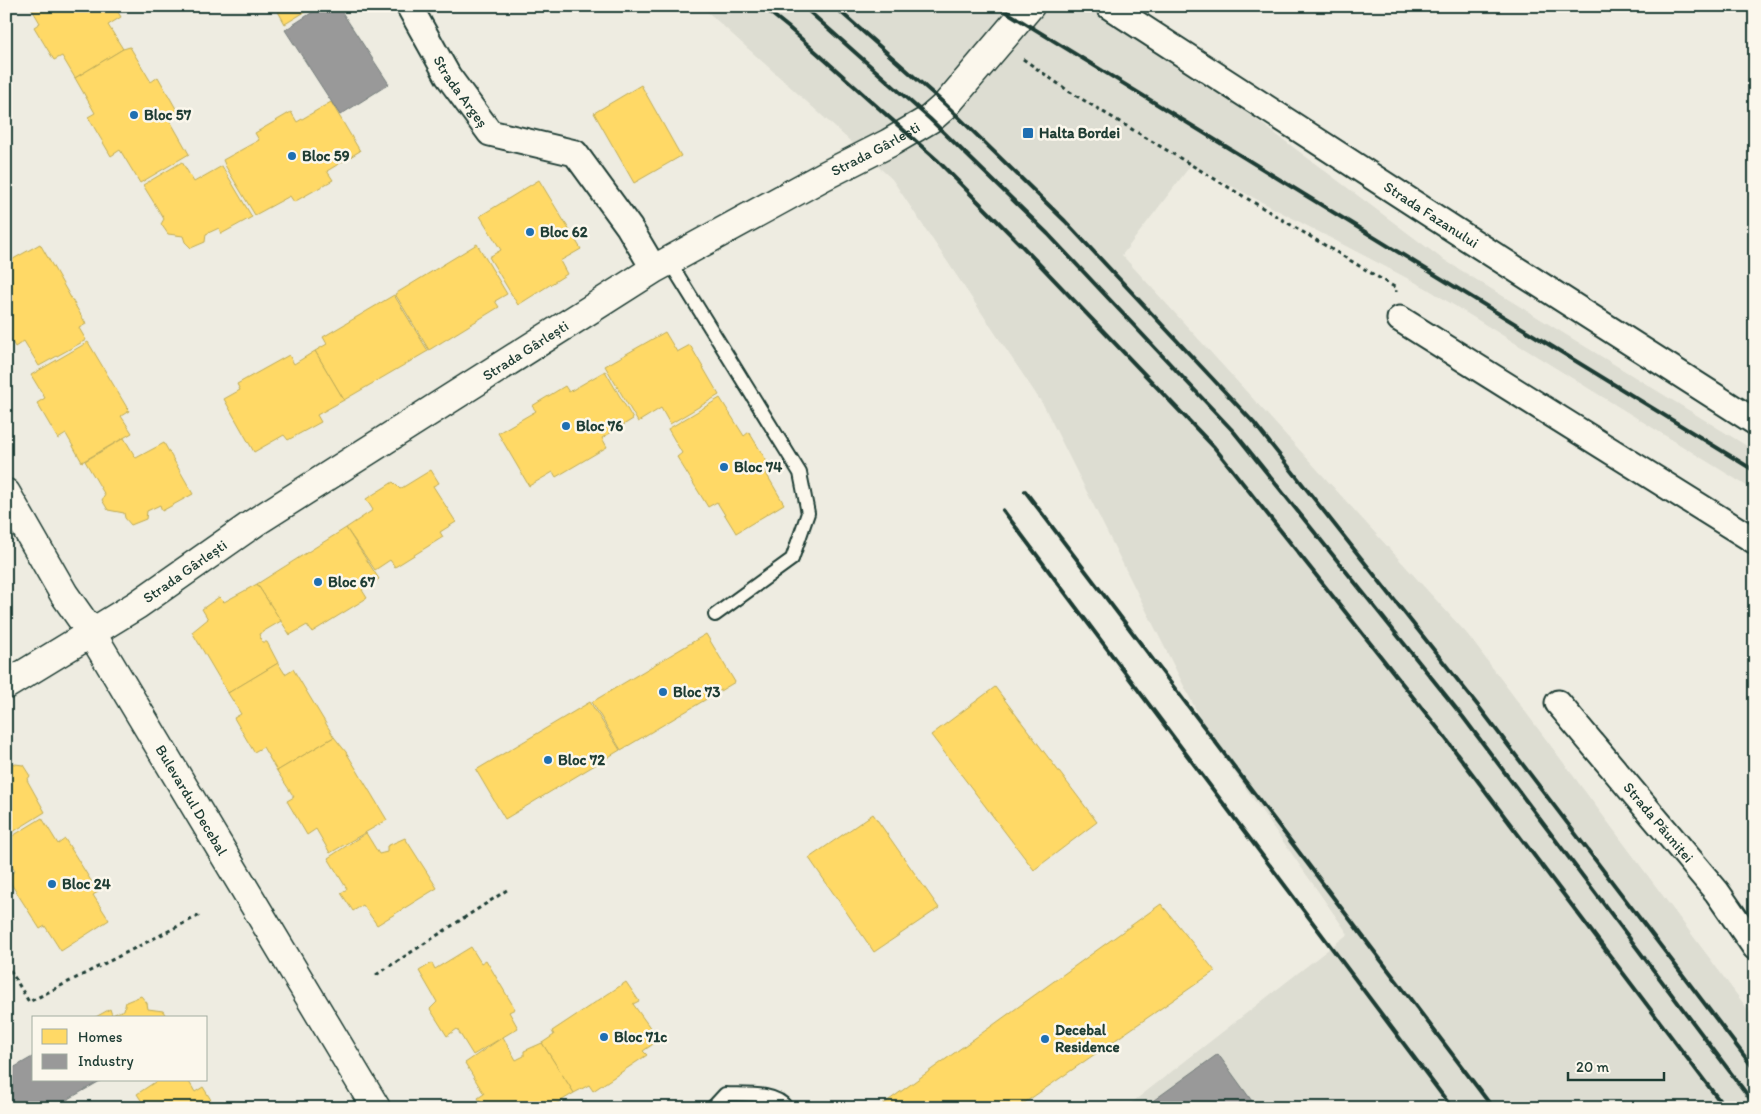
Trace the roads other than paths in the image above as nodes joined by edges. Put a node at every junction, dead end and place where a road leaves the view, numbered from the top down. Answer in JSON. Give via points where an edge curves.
{"nodes":[{"id":1,"x":409,"y":6,"type":"edge"},
{"id":2,"x":1030,"y":6,"type":"edge"},
{"id":3,"x":1109,"y":6,"type":"edge"},
{"id":4,"x":662,"y":265,"type":"junction"},
{"id":5,"x":1400,"y":319,"type":"road end"},
{"id":6,"x":1755,"y":422,"type":"edge"},
{"id":7,"x":6,"y":493,"type":"edge"},
{"id":8,"x":1755,"y":540,"type":"edge"},
{"id":9,"x":715,"y":614,"type":"dead end"},
{"id":10,"x":92,"y":634,"type":"junction"},
{"id":11,"x":6,"y":686,"type":"edge"},
{"id":12,"x":1558,"y":703,"type":"dead end"},
{"id":13,"x":1755,"y":946,"type":"edge"},
{"id":14,"x":376,"y":1108,"type":"edge"},
{"id":15,"x":712,"y":1108,"type":"edge"},
{"id":16,"x":787,"y":1108,"type":"edge"}],
"edges":[{"from":1,"to":4,"type":"street","name":"Strada Argeș","via":[[448,76],[490,133],[575,153],[629,227]]},
{"from":2,"to":4,"type":"street","name":"Strada Gârlești","via":[[946,105],[930,119]]},
{"from":3,"to":6,"type":"street","name":"Strada Fazanului"},
{"from":4,"to":9,"type":"lane","via":[[800,473],[808,513],[792,559]]},
{"from":4,"to":10,"type":"street","name":"Strada Gârlești","via":[[254,522]]},
{"from":5,"to":8,"type":"street"},
{"from":7,"to":10,"type":"street","name":"Bulevardul Decebal","via":[[64,594]]},
{"from":10,"to":11,"type":"street","name":"Strada Gârlești"},
{"from":10,"to":14,"type":"street","name":"Bulevardul Decebal"},
{"from":12,"to":13,"type":"street","name":"Strada Păuniței","via":[[1717,892]]},
{"from":15,"to":16,"type":"lane","via":[[725,1094],[774,1098]]}]}
